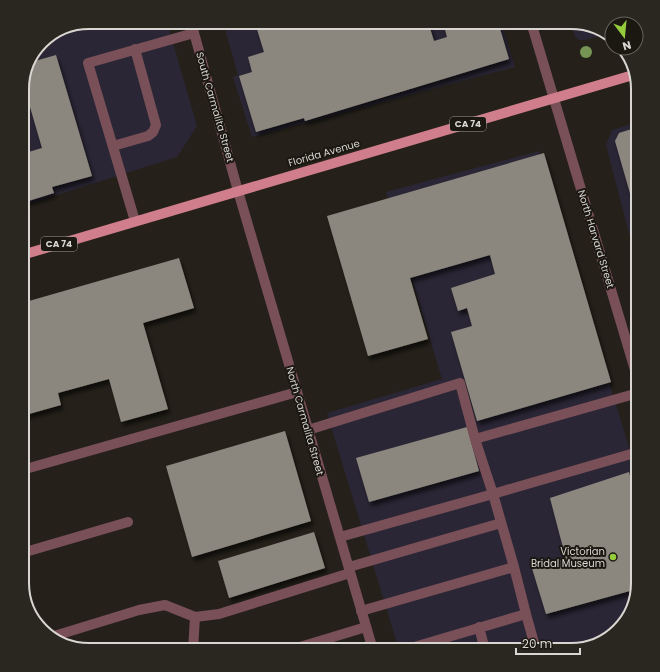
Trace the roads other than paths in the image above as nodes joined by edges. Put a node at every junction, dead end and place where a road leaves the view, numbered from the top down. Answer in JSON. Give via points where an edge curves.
{"nodes":[{"id":1,"x":193,"y":29,"type":"edge"},
{"id":2,"x":533,"y":29,"type":"edge"},
{"id":3,"x":194,"y":33,"type":"junction"},
{"id":4,"x":136,"y":50,"type":"junction"},
{"id":5,"x":630,"y":76,"type":"edge"},
{"id":6,"x":554,"y":98,"type":"junction"},
{"id":7,"x":112,"y":146,"type":"junction"},
{"id":8,"x":238,"y":191,"type":"junction"},
{"id":9,"x":135,"y":222,"type":"junction"},
{"id":10,"x":29,"y":253,"type":"edge"},
{"id":11,"x":631,"y":356,"type":"edge"},
{"id":12,"x":297,"y":392,"type":"junction"},
{"id":13,"x":631,"y":396,"type":"edge"},
{"id":14,"x":308,"y":430,"type":"junction"},
{"id":15,"x":476,"y":439,"type":"junction"},
{"id":16,"x":631,"y":454,"type":"edge"},
{"id":17,"x":29,"y":468,"type":"edge"},
{"id":18,"x":493,"y":494,"type":"junction"},
{"id":19,"x":128,"y":522,"type":"dead end"},
{"id":20,"x":501,"y":523,"type":"junction"},
{"id":21,"x":340,"y":537,"type":"junction"},
{"id":22,"x":29,"y":551,"type":"edge"},
{"id":23,"x":514,"y":567,"type":"junction"},
{"id":24,"x":349,"y":570,"type":"junction"},
{"id":25,"x":361,"y":611,"type":"junction"},
{"id":26,"x":526,"y":614,"type":"junction"},
{"id":27,"x":195,"y":617,"type":"junction"},
{"id":28,"x":366,"y":627,"type":"junction"},
{"id":29,"x":479,"y":628,"type":"junction"},
{"id":30,"x":59,"y":635,"type":"edge"},
{"id":31,"x":193,"y":643,"type":"edge"},
{"id":32,"x":313,"y":643,"type":"edge"},
{"id":33,"x":371,"y":643,"type":"edge"},
{"id":34,"x":428,"y":643,"type":"edge"},
{"id":35,"x":483,"y":643,"type":"edge"},
{"id":36,"x":534,"y":643,"type":"edge"}],
"edges":[{"from":1,"to":3,"type":"street","name":"South Carmalita Street"},
{"from":2,"to":6,"type":"street","name":"North Harvard Street"},
{"from":3,"to":4,"type":"street"},
{"from":3,"to":8,"type":"street","name":"South Carmalita Street"},
{"from":4,"to":7,"type":"street","via":[[156,125],[148,136]]},
{"from":4,"to":7,"type":"street","via":[[88,63]]},
{"from":5,"to":6,"type":"main road","name":"Florida Avenue","number":"CA 74"},
{"from":6,"to":8,"type":"main road","name":"Florida Avenue","number":"CA 74"},
{"from":6,"to":11,"type":"street","name":"North Harvard Street"},
{"from":7,"to":9,"type":"street"},
{"from":8,"to":9,"type":"main road","name":"Florida Avenue","number":"CA 74"},
{"from":8,"to":12,"type":"street","name":"North Carmalita Street"},
{"from":9,"to":10,"type":"main road","name":"Florida Avenue","number":"CA 74"},
{"from":12,"to":14,"type":"street","name":"North Carmalita Street"},
{"from":12,"to":17,"type":"street"},
{"from":13,"to":15,"type":"street"},
{"from":14,"to":15,"type":"street","via":[[460,383]]},
{"from":14,"to":21,"type":"street","name":"North Carmalita Street"},
{"from":15,"to":18,"type":"street"},
{"from":16,"to":18,"type":"street"},
{"from":18,"to":20,"type":"street"},
{"from":18,"to":21,"type":"street"},
{"from":19,"to":22,"type":"street"},
{"from":20,"to":23,"type":"street"},
{"from":20,"to":24,"type":"street"},
{"from":21,"to":24,"type":"street","name":"North Carmalita Street"},
{"from":23,"to":25,"type":"street"},
{"from":23,"to":26,"type":"street"},
{"from":24,"to":25,"type":"street","name":"North Carmalita Street"},
{"from":24,"to":27,"type":"street","via":[[219,614]]},
{"from":25,"to":28,"type":"street","name":"North Carmalita Street"},
{"from":26,"to":29,"type":"street"},
{"from":26,"to":36,"type":"street"},
{"from":27,"to":30,"type":"street","via":[[165,605],[139,610]]},
{"from":27,"to":31,"type":"street"},
{"from":28,"to":32,"type":"street"},
{"from":28,"to":33,"type":"street","name":"North Carmalita Street"},
{"from":29,"to":34,"type":"street"},
{"from":29,"to":35,"type":"street"}]}
